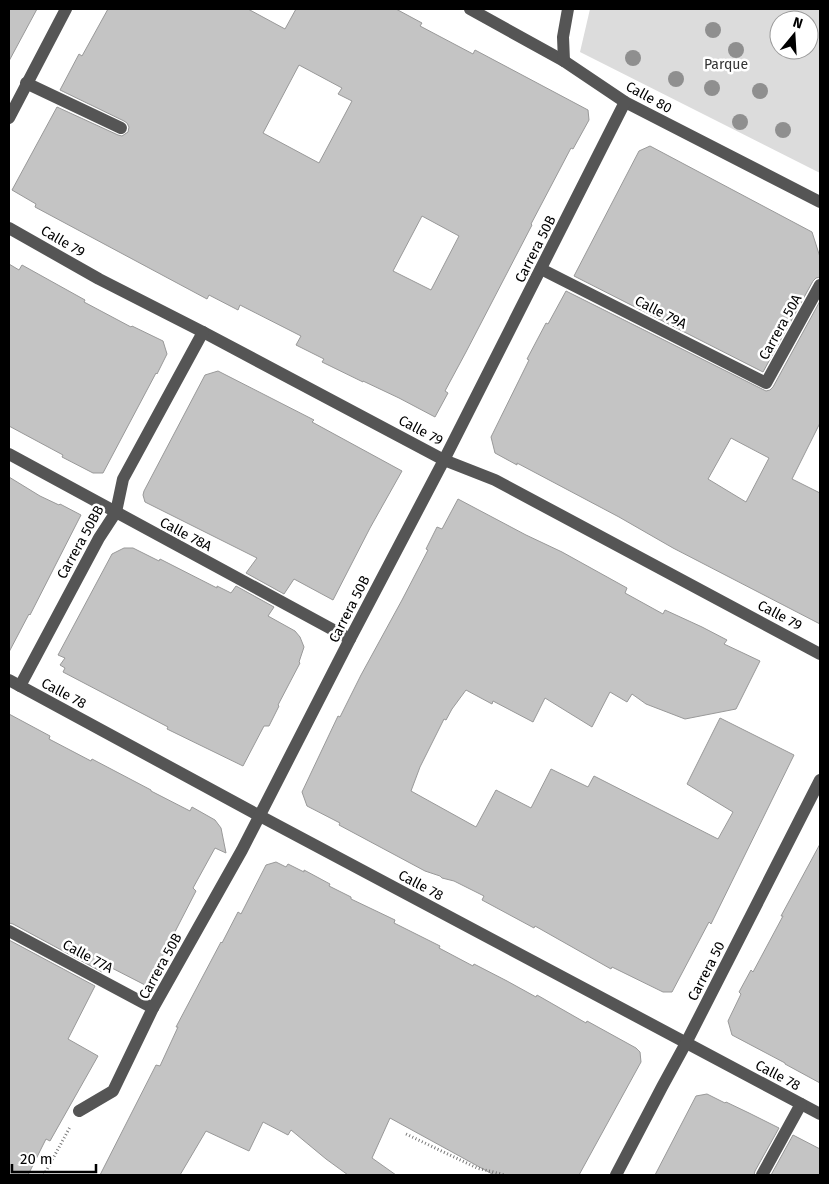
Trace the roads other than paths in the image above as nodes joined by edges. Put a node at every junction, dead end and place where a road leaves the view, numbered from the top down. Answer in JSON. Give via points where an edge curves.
{"nodes":[{"id":1,"x":66,"y":9,"type":"edge"},
{"id":2,"x":470,"y":9,"type":"edge"},
{"id":3,"x":568,"y":9,"type":"edge"},
{"id":4,"x":564,"y":62,"type":"junction"},
{"id":5,"x":26,"y":83,"type":"junction"},
{"id":6,"x":625,"y":102,"type":"junction"},
{"id":7,"x":9,"y":118,"type":"edge"},
{"id":8,"x":121,"y":128,"type":"dead end"},
{"id":9,"x":820,"y":202,"type":"edge"},
{"id":10,"x":9,"y":228,"type":"edge"},
{"id":11,"x":541,"y":269,"type":"junction"},
{"id":12,"x":820,"y":285,"type":"edge"},
{"id":13,"x":203,"y":332,"type":"junction"},
{"id":14,"x":766,"y":383,"type":"joint"},
{"id":15,"x":9,"y":454,"type":"edge"},
{"id":16,"x":444,"y":460,"type":"junction"},
{"id":17,"x":116,"y":512,"type":"junction"},
{"id":18,"x":350,"y":639,"type":"junction"},
{"id":19,"x":820,"y":654,"type":"edge"},
{"id":20,"x":14,"y":683,"type":"edge"},
{"id":21,"x":820,"y":780,"type":"edge"},
{"id":22,"x":260,"y":816,"type":"junction"},
{"id":23,"x":9,"y":931,"type":"edge"},
{"id":24,"x":153,"y":1008,"type":"junction"},
{"id":25,"x":686,"y":1043,"type":"junction"},
{"id":26,"x":801,"y":1104,"type":"junction"},
{"id":27,"x":79,"y":1111,"type":"road end"},
{"id":28,"x":820,"y":1114,"type":"edge"},
{"id":29,"x":616,"y":1175,"type":"edge"},
{"id":30,"x":762,"y":1175,"type":"edge"}],
"edges":[{"from":1,"to":5,"type":"street"},
{"from":2,"to":4,"type":"street","name":"Calle 80"},
{"from":3,"to":4,"type":"street","via":[[563,38]]},
{"from":4,"to":6,"type":"street","name":"Calle 80"},
{"from":5,"to":7,"type":"street"},
{"from":5,"to":8,"type":"street"},
{"from":6,"to":9,"type":"street","name":"Calle 80"},
{"from":6,"to":11,"type":"street","name":"Carrera 50B"},
{"from":10,"to":13,"type":"street","name":"Calle 79"},
{"from":11,"to":14,"type":"street","name":"Calle 79A"},
{"from":11,"to":16,"type":"street","name":"Carrera 50B"},
{"from":12,"to":14,"type":"street","name":"Carrera 50A"},
{"from":13,"to":16,"type":"street","name":"Calle 79"},
{"from":13,"to":17,"type":"street","name":"Carrera 50BB","via":[[123,480]]},
{"from":15,"to":17,"type":"street","name":"Calle 78A"},
{"from":16,"to":18,"type":"street","name":"Carrera 50B"},
{"from":16,"to":19,"type":"street","name":"Calle 79","via":[[495,480]]},
{"from":17,"to":18,"type":"street","name":"Calle 78A"},
{"from":17,"to":20,"type":"street","name":"Carrera 50BB"},
{"from":18,"to":22,"type":"street","name":"Carrera 50B"},
{"from":20,"to":22,"type":"street","name":"Calle 78"},
{"from":21,"to":25,"type":"street","name":"Carrera 50"},
{"from":22,"to":24,"type":"street","name":"Carrera 50B"},
{"from":22,"to":25,"type":"street","name":"Calle 78"},
{"from":23,"to":24,"type":"street","name":"Calle 77A"},
{"from":24,"to":27,"type":"street","name":"Carrera 50B","via":[[113,1091]]},
{"from":25,"to":26,"type":"street","name":"Calle 78"},
{"from":25,"to":29,"type":"street","name":"Carrera 50"},
{"from":26,"to":28,"type":"street","name":"Calle 78"},
{"from":26,"to":30,"type":"street"}]}
